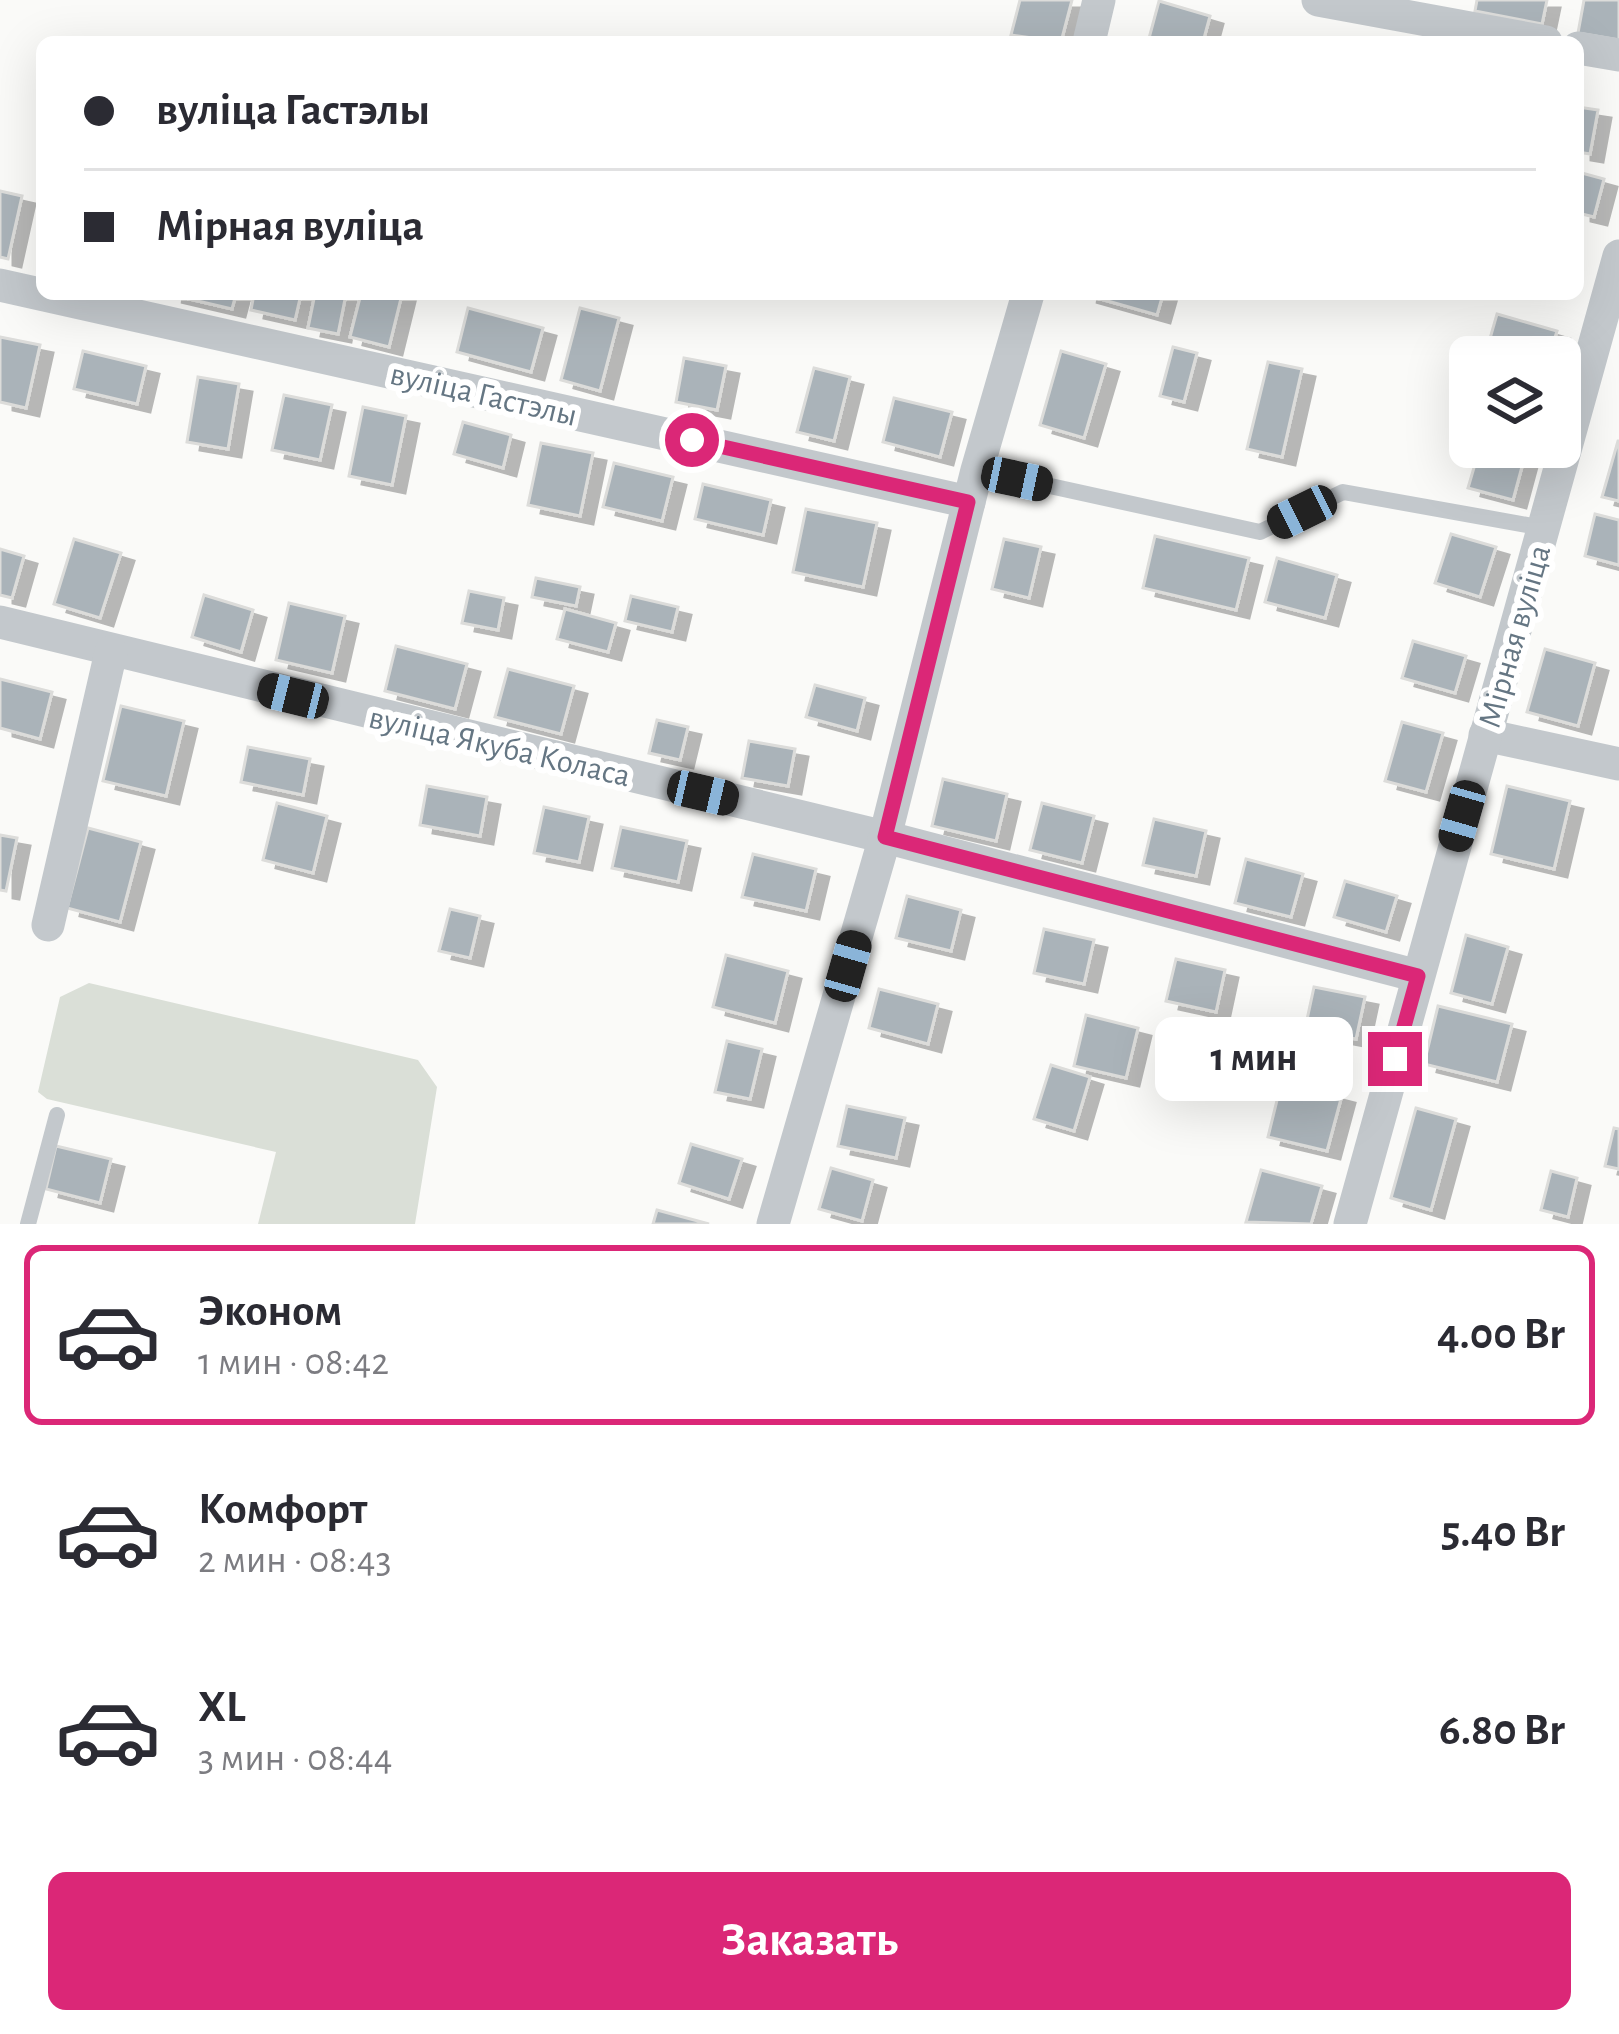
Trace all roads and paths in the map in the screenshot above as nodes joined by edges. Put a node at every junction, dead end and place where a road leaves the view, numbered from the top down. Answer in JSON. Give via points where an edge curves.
{"nodes":[{"id":1,"x":1099,"y":0,"type":"edge"},
{"id":2,"x":1318,"y":0,"type":"edge"},
{"id":3,"x":1090,"y":36,"type":"edge"},
{"id":4,"x":1513,"y":36,"type":"edge"},
{"id":5,"x":1584,"y":49,"type":"edge"},
{"id":6,"x":1619,"y":56,"type":"edge"},
{"id":7,"x":1619,"y":256,"type":"edge"},
{"id":8,"x":0,"y":285,"type":"edge"},
{"id":9,"x":36,"y":292,"type":"edge"},
{"id":10,"x":73,"y":300,"type":"edge"},
{"id":11,"x":1026,"y":300,"type":"edge"},
{"id":12,"x":973,"y":486,"type":"junction"},
{"id":13,"x":1544,"y":528,"type":"junction"},
{"id":14,"x":0,"y":622,"type":"edge"},
{"id":15,"x":111,"y":652,"type":"junction"},
{"id":16,"x":1485,"y":735,"type":"junction"},
{"id":17,"x":1619,"y":764,"type":"edge"},
{"id":18,"x":885,"y":837,"type":"junction"},
{"id":19,"x":49,"y":925,"type":"dead end"},
{"id":20,"x":1418,"y":976,"type":"junction"},
{"id":21,"x":57,"y":1115,"type":"dead end"},
{"id":22,"x":28,"y":1224,"type":"edge"},
{"id":23,"x":773,"y":1224,"type":"edge"},
{"id":24,"x":1350,"y":1224,"type":"edge"}],
"edges":[{"from":1,"to":3,"type":"street"},
{"from":2,"to":4,"type":"street"},
{"from":5,"to":6,"type":"street"},
{"from":7,"to":13,"type":"street","name":"Мірная вуліца"},
{"from":8,"to":9,"type":"street","name":"вуліца Гастэлы"},
{"from":10,"to":12,"type":"street","name":"вуліца Гастэлы"},
{"from":11,"to":12,"type":"street"},
{"from":12,"to":13,"type":"lane","via":[[1261,532],[1343,491]]},
{"from":12,"to":18,"type":"street"},
{"from":13,"to":16,"type":"street","name":"Мірная вуліца"},
{"from":14,"to":15,"type":"street","name":"вуліца Якуба Коласа"},
{"from":15,"to":18,"type":"street","name":"вуліца Якуба Коласа"},
{"from":15,"to":19,"type":"street"},
{"from":16,"to":17,"type":"street"},
{"from":16,"to":20,"type":"street","name":"Мірная вуліца"},
{"from":18,"to":20,"type":"street","name":"вуліца Якуба Коласа"},
{"from":18,"to":23,"type":"street"},
{"from":20,"to":24,"type":"street","name":"Мірная вуліца"},
{"from":21,"to":22,"type":"lane"}]}
